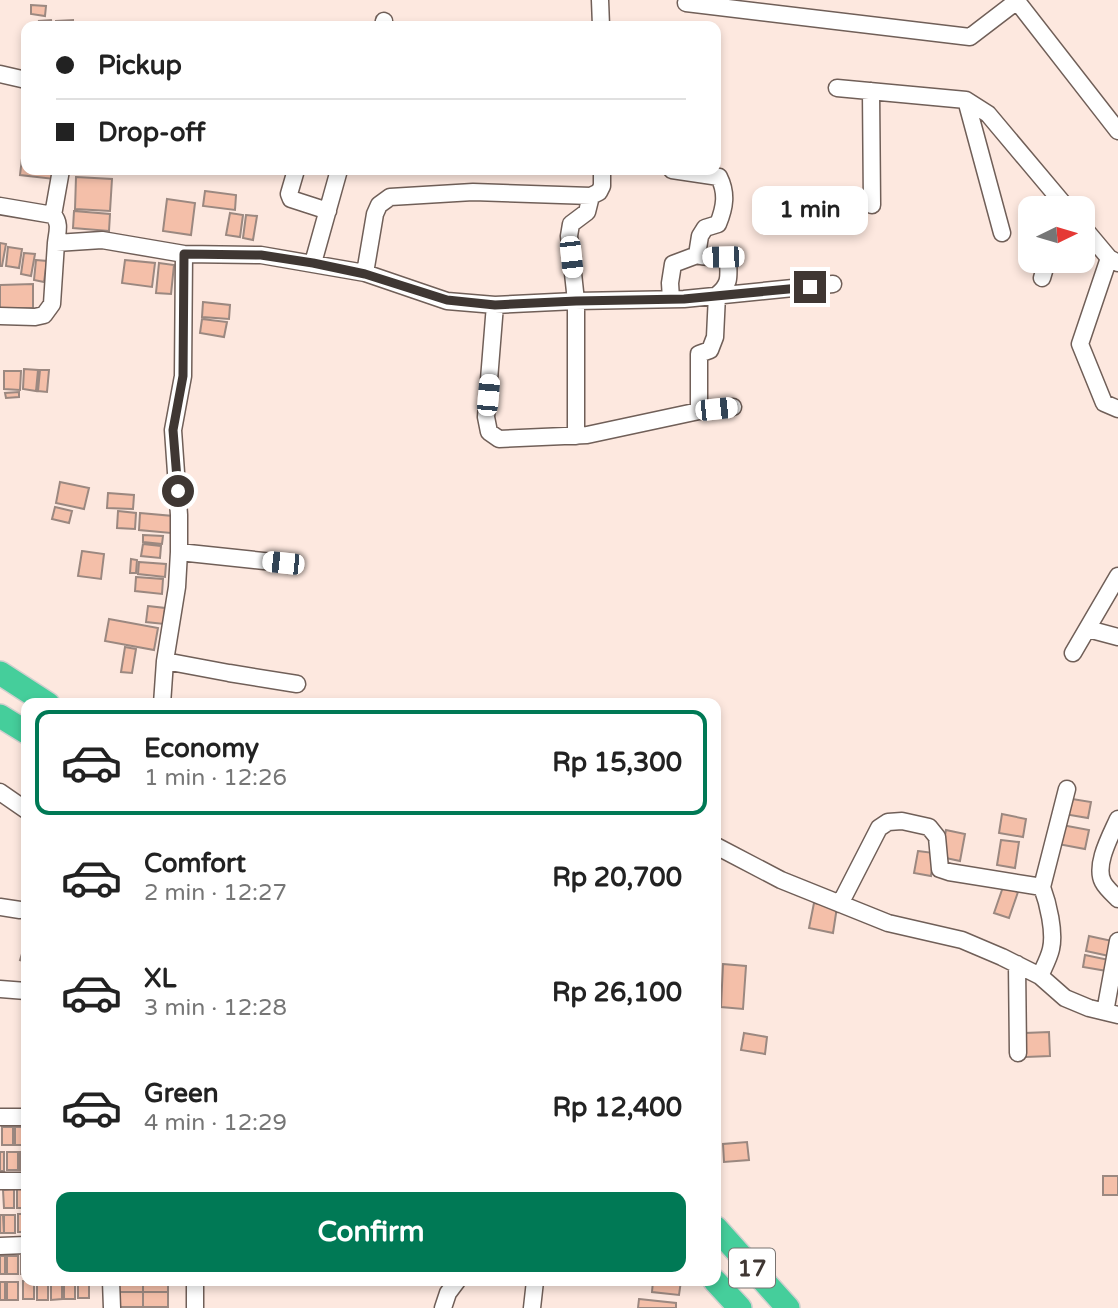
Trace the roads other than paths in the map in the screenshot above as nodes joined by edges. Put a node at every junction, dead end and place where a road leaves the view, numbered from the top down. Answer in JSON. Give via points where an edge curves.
{"nodes":[{"id":1,"x":600,"y":0,"type":"edge"},
{"id":2,"x":1016,"y":1,"type":"edge"},
{"id":3,"x":686,"y":3,"type":"dead end"},
{"id":4,"x":601,"y":21,"type":"edge"},
{"id":5,"x":0,"y":74,"type":"edge"},
{"id":6,"x":21,"y":79,"type":"edge"},
{"id":7,"x":837,"y":88,"type":"dead end"},
{"id":8,"x":871,"y":91,"type":"junction"},
{"id":9,"x":966,"y":100,"type":"junction"},
{"id":10,"x":1118,"y":131,"type":"edge"},
{"id":11,"x":60,"y":175,"type":"edge"},
{"id":12,"x":295,"y":175,"type":"edge"},
{"id":13,"x":338,"y":175,"type":"edge"},
{"id":14,"x":602,"y":175,"type":"edge"},
{"id":15,"x":706,"y":175,"type":"edge"},
{"id":16,"x":1056,"y":196,"type":"edge"},
{"id":17,"x":591,"y":197,"type":"junction"},
{"id":18,"x":872,"y":205,"type":"dead end"},
{"id":19,"x":0,"y":206,"type":"edge"},
{"id":20,"x":328,"y":211,"type":"junction"},
{"id":21,"x":53,"y":215,"type":"junction"},
{"id":22,"x":1002,"y":233,"type":"dead end"},
{"id":23,"x":1096,"y":241,"type":"edge"},
{"id":24,"x":56,"y":243,"type":"junction"},
{"id":25,"x":184,"y":254,"type":"junction"},
{"id":26,"x":697,"y":255,"type":"junction"},
{"id":27,"x":1114,"y":260,"type":"edge"},
{"id":28,"x":313,"y":263,"type":"junction"},
{"id":29,"x":1043,"y":273,"type":"edge"},
{"id":30,"x":365,"y":274,"type":"junction"},
{"id":31,"x":1042,"y":278,"type":"dead end"},
{"id":32,"x":833,"y":285,"type":"dead end"},
{"id":33,"x":717,"y":295,"type":"junction"},
{"id":34,"x":671,"y":299,"type":"junction"},
{"id":35,"x":576,"y":301,"type":"junction"},
{"id":36,"x":495,"y":305,"type":"junction"},
{"id":37,"x":0,"y":316,"type":"edge"},
{"id":38,"x":733,"y":407,"type":"dead end"},
{"id":39,"x":1118,"y":409,"type":"edge"},
{"id":40,"x":699,"y":411,"type":"junction"},
{"id":41,"x":576,"y":436,"type":"junction"},
{"id":42,"x":179,"y":552,"type":"junction"},
{"id":43,"x":283,"y":563,"type":"dead end"},
{"id":44,"x":1118,"y":576,"type":"edge"},
{"id":45,"x":1088,"y":629,"type":"junction"},
{"id":46,"x":1117,"y":635,"type":"edge"},
{"id":47,"x":1073,"y":653,"type":"dead end"},
{"id":48,"x":164,"y":661,"type":"junction"},
{"id":49,"x":0,"y":673,"type":"edge"},
{"id":50,"x":297,"y":684,"type":"dead end"},
{"id":51,"x":39,"y":698,"type":"edge"},
{"id":52,"x":162,"y":698,"type":"edge"},
{"id":53,"x":0,"y":716,"type":"edge"},
{"id":54,"x":21,"y":729,"type":"edge"},
{"id":55,"x":1067,"y":789,"type":"dead end"},
{"id":56,"x":0,"y":792,"type":"edge"},
{"id":57,"x":21,"y":807,"type":"edge"},
{"id":58,"x":1118,"y":818,"type":"edge"},
{"id":59,"x":721,"y":849,"type":"edge"},
{"id":60,"x":1042,"y":887,"type":"junction"},
{"id":61,"x":1118,"y":899,"type":"edge"},
{"id":62,"x":840,"y":904,"type":"junction"},
{"id":63,"x":0,"y":907,"type":"edge"},
{"id":64,"x":20,"y":910,"type":"dead end"},
{"id":65,"x":1118,"y":941,"type":"edge"},
{"id":66,"x":1017,"y":964,"type":"junction"},
{"id":67,"x":1040,"y":975,"type":"junction"},
{"id":68,"x":0,"y":989,"type":"edge"},
{"id":69,"x":21,"y":991,"type":"edge"},
{"id":70,"x":1112,"y":1014,"type":"edge"},
{"id":71,"x":1018,"y":1053,"type":"dead end"},
{"id":72,"x":0,"y":1117,"type":"edge"},
{"id":73,"x":21,"y":1117,"type":"edge"},
{"id":74,"x":0,"y":1181,"type":"edge"},
{"id":75,"x":21,"y":1181,"type":"edge"},
{"id":76,"x":721,"y":1234,"type":"edge"},
{"id":77,"x":21,"y":1245,"type":"edge"},
{"id":78,"x":0,"y":1246,"type":"edge"},
{"id":79,"x":111,"y":1286,"type":"edge"},
{"id":80,"x":195,"y":1286,"type":"edge"},
{"id":81,"x":453,"y":1286,"type":"edge"},
{"id":82,"x":534,"y":1286,"type":"edge"},
{"id":83,"x":720,"y":1286,"type":"edge"},
{"id":84,"x":112,"y":1308,"type":"edge"},
{"id":85,"x":195,"y":1308,"type":"edge"},
{"id":86,"x":443,"y":1308,"type":"edge"},
{"id":87,"x":532,"y":1308,"type":"edge"},
{"id":88,"x":740,"y":1308,"type":"edge"},
{"id":89,"x":788,"y":1308,"type":"edge"}],
"edges":[{"from":1,"to":4,"type":"street"},
{"from":2,"to":3,"type":"street","via":[[970,37]]},
{"from":2,"to":10,"type":"street"},
{"from":5,"to":6,"type":"street"},
{"from":7,"to":8,"type":"street"},
{"from":8,"to":9,"type":"street"},
{"from":8,"to":18,"type":"street"},
{"from":9,"to":16,"type":"street","via":[[988,114]]},
{"from":9,"to":22,"type":"street"},
{"from":11,"to":21,"type":"street"},
{"from":12,"to":20,"type":"street","via":[[291,199]]},
{"from":13,"to":20,"type":"street"},
{"from":14,"to":17,"type":"street","via":[[599,192]]},
{"from":15,"to":26,"type":"street","via":[[719,177],[724,208],[718,224],[705,228],[700,236]]},
{"from":17,"to":30,"type":"street","via":[[473,192],[390,197],[375,214]]},
{"from":17,"to":35,"type":"street","via":[[587,212],[571,224],[569,236]]},
{"from":19,"to":21,"type":"street"},
{"from":20,"to":28,"type":"street"},
{"from":21,"to":24,"type":"street","via":[[59,224]]},
{"from":23,"to":27,"type":"street"},
{"from":24,"to":25,"type":"street","via":[[102,240]]},
{"from":24,"to":37,"type":"street","via":[[52,303],[44,315]]},
{"from":25,"to":28,"type":"street","via":[[261,255]]},
{"from":25,"to":42,"type":"street","via":[[183,376],[173,430]]},
{"from":26,"to":33,"type":"street","via":[[728,261],[729,276]]},
{"from":26,"to":34,"type":"street","via":[[673,264]]},
{"from":27,"to":39,"type":"street","via":[[1080,344],[1104,403]]},
{"from":28,"to":30,"type":"street"},
{"from":29,"to":31,"type":"street"},
{"from":30,"to":36,"type":"street","via":[[447,300]]},
{"from":32,"to":33,"type":"street"},
{"from":33,"to":34,"type":"street"},
{"from":33,"to":40,"type":"street","via":[[715,337],[710,350],[699,354]]},
{"from":34,"to":35,"type":"street"},
{"from":35,"to":36,"type":"street"},
{"from":35,"to":41,"type":"street"},
{"from":36,"to":41,"type":"street","via":[[486,417],[489,432],[499,439]]},
{"from":38,"to":40,"type":"street"},
{"from":40,"to":41,"type":"street"},
{"from":42,"to":43,"type":"street"},
{"from":42,"to":48,"type":"street"},
{"from":44,"to":45,"type":"street"},
{"from":45,"to":46,"type":"street"},
{"from":45,"to":47,"type":"street"},
{"from":48,"to":50,"type":"street"},
{"from":48,"to":52,"type":"street"},
{"from":49,"to":51,"type":"highway"},
{"from":53,"to":54,"type":"highway"},
{"from":55,"to":60,"type":"street"},
{"from":56,"to":57,"type":"street"},
{"from":58,"to":61,"type":"street","via":[[1100,874]]},
{"from":59,"to":62,"type":"street"},
{"from":60,"to":62,"type":"street","via":[[940,869],[937,837],[929,827],[888,822],[879,828]]},
{"from":60,"to":67,"type":"street","via":[[1052,948]]},
{"from":62,"to":66,"type":"street","via":[[888,923],[962,940]]},
{"from":63,"to":64,"type":"street"},
{"from":65,"to":70,"type":"street"},
{"from":66,"to":67,"type":"street"},
{"from":66,"to":71,"type":"street"},
{"from":67,"to":70,"type":"street","via":[[1065,998]]},
{"from":68,"to":69,"type":"street"},
{"from":72,"to":73,"type":"street"},
{"from":74,"to":75,"type":"street"},
{"from":76,"to":89,"type":"highway","number":"17"},
{"from":77,"to":78,"type":"street"},
{"from":79,"to":84,"type":"street"},
{"from":80,"to":85,"type":"street"},
{"from":81,"to":86,"type":"street"},
{"from":82,"to":87,"type":"street"},
{"from":83,"to":88,"type":"highway","number":"17"}]}
